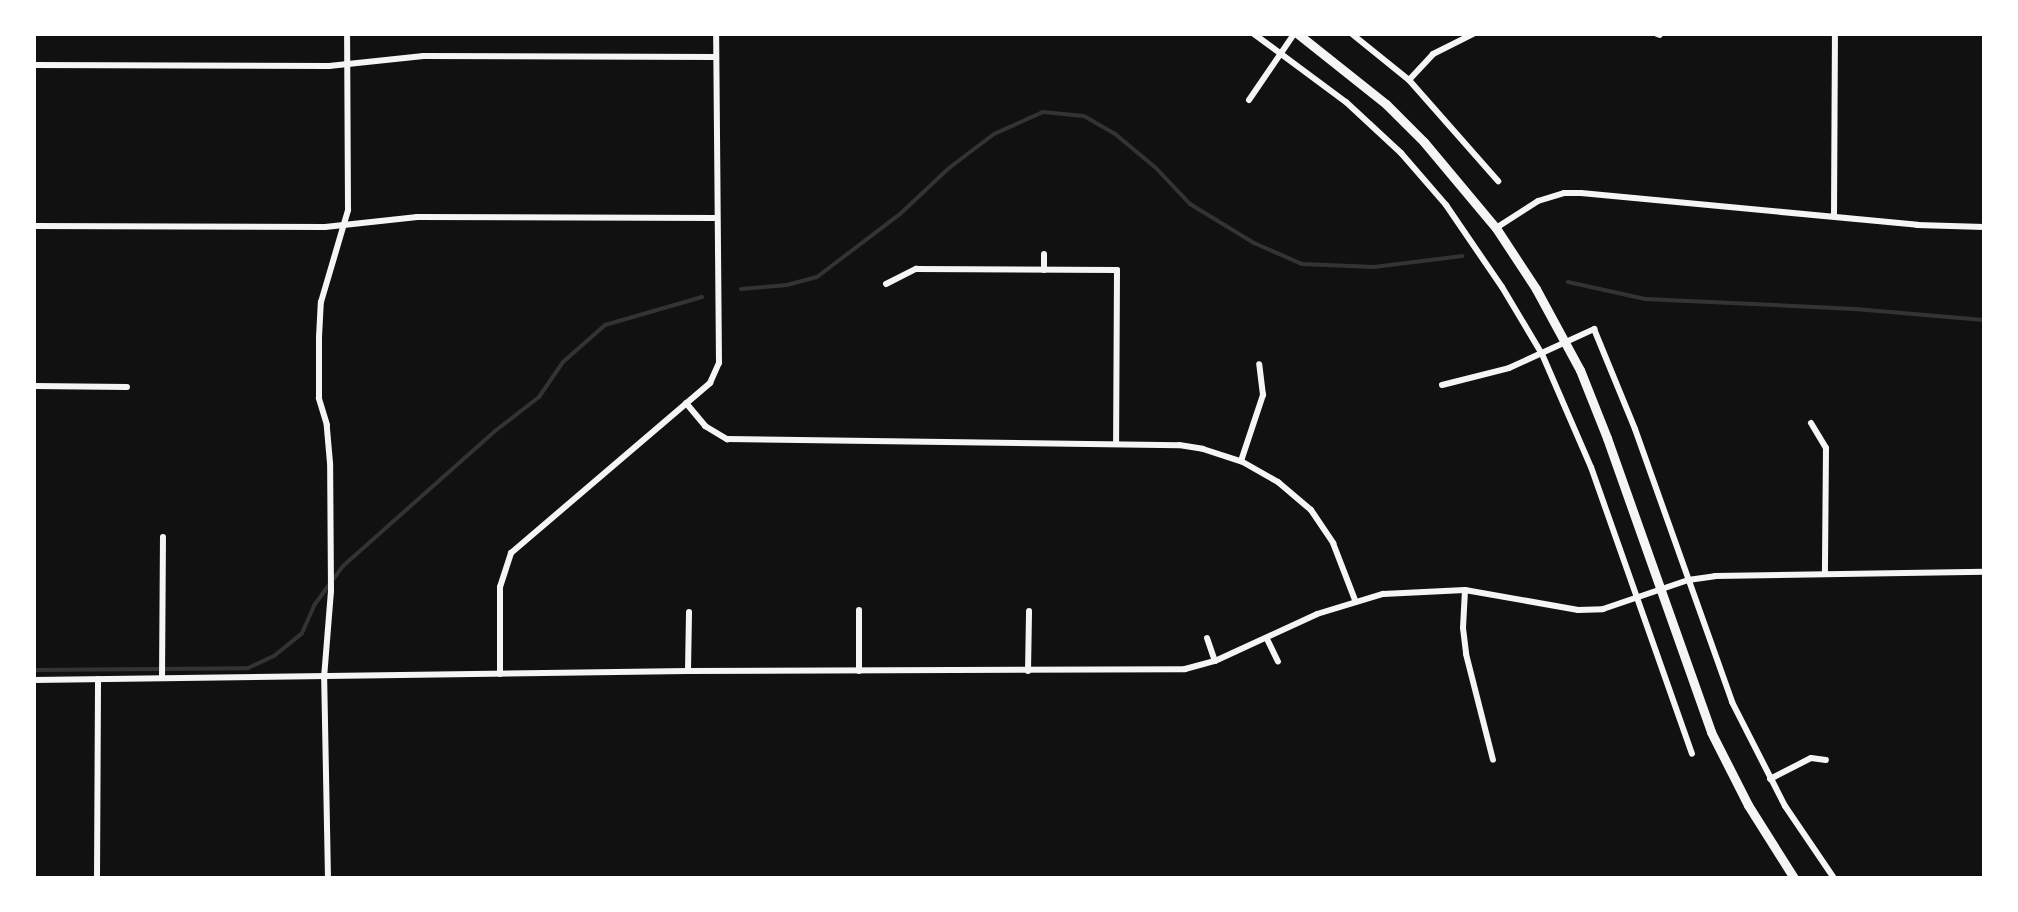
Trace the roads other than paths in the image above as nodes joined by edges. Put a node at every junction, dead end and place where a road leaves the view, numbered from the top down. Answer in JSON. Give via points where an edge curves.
{"nodes":[{"id":1,"x":347,"y":34,"type":"edge"},
{"id":2,"x":716,"y":34,"type":"edge"},
{"id":3,"x":1254,"y":34,"type":"edge"},
{"id":4,"x":1296,"y":34,"type":"edge"},
{"id":5,"x":1352,"y":34,"type":"edge"},
{"id":6,"x":1473,"y":34,"type":"edge"},
{"id":7,"x":1835,"y":34,"type":"edge"},
{"id":8,"x":1283,"y":52,"type":"junction"},
{"id":9,"x":716,"y":57,"type":"junction"},
{"id":10,"x":34,"y":65,"type":"edge"},
{"id":11,"x":346,"y":65,"type":"junction"},
{"id":12,"x":1409,"y":80,"type":"junction"},
{"id":13,"x":1249,"y":100,"type":"dead end"},
{"id":14,"x":1498,"y":181,"type":"dead end"},
{"id":15,"x":1834,"y":216,"type":"junction"},
{"id":16,"x":716,"y":218,"type":"junction"},
{"id":17,"x":345,"y":224,"type":"junction"},
{"id":18,"x":34,"y":226,"type":"edge"},
{"id":19,"x":1984,"y":227,"type":"edge"},
{"id":20,"x":1496,"y":228,"type":"junction"},
{"id":21,"x":1044,"y":254,"type":"dead end"},
{"id":22,"x":1044,"y":270,"type":"junction"},
{"id":23,"x":886,"y":284,"type":"dead end"},
{"id":24,"x":1565,"y":340,"type":"junction"},
{"id":25,"x":1542,"y":354,"type":"junction"},
{"id":26,"x":1259,"y":364,"type":"dead end"},
{"id":27,"x":1442,"y":385,"type":"dead end"},
{"id":28,"x":34,"y":386,"type":"edge"},
{"id":29,"x":127,"y":387,"type":"dead end"},
{"id":30,"x":686,"y":403,"type":"junction"},
{"id":31,"x":1811,"y":423,"type":"dead end"},
{"id":32,"x":1116,"y":444,"type":"junction"},
{"id":33,"x":1241,"y":461,"type":"junction"},
{"id":34,"x":163,"y":537,"type":"dead end"},
{"id":35,"x":1825,"y":572,"type":"junction"},
{"id":36,"x":1984,"y":572,"type":"edge"},
{"id":37,"x":1688,"y":580,"type":"junction"},
{"id":38,"x":1465,"y":590,"type":"junction"},
{"id":39,"x":1660,"y":590,"type":"junction"},
{"id":40,"x":1636,"y":598,"type":"junction"},
{"id":41,"x":1355,"y":600,"type":"junction"},
{"id":42,"x":859,"y":610,"type":"dead end"},
{"id":43,"x":1029,"y":611,"type":"dead end"},
{"id":44,"x":689,"y":612,"type":"dead end"},
{"id":45,"x":1207,"y":638,"type":"dead end"},
{"id":46,"x":1267,"y":639,"type":"junction"},
{"id":47,"x":1215,"y":661,"type":"junction"},
{"id":48,"x":1278,"y":662,"type":"dead end"},
{"id":49,"x":688,"y":671,"type":"junction"},
{"id":50,"x":859,"y":671,"type":"junction"},
{"id":51,"x":1028,"y":671,"type":"junction"},
{"id":52,"x":500,"y":674,"type":"junction"},
{"id":53,"x":162,"y":678,"type":"junction"},
{"id":54,"x":324,"y":678,"type":"junction"},
{"id":55,"x":98,"y":679,"type":"junction"},
{"id":56,"x":34,"y":680,"type":"edge"},
{"id":57,"x":1692,"y":754,"type":"dead end"},
{"id":58,"x":1493,"y":760,"type":"dead end"},
{"id":59,"x":1826,"y":760,"type":"dead end"},
{"id":60,"x":1770,"y":779,"type":"junction"},
{"id":61,"x":97,"y":878,"type":"edge"},
{"id":62,"x":328,"y":878,"type":"edge"},
{"id":63,"x":1794,"y":878,"type":"edge"},
{"id":64,"x":1834,"y":878,"type":"edge"}],
"edges":[{"from":1,"to":11,"type":"street"},
{"from":2,"to":9,"type":"street"},
{"from":3,"to":8,"type":"street"},
{"from":4,"to":8,"type":"street"},
{"from":4,"to":20,"type":"main road","via":[[1386,104]]},
{"from":5,"to":12,"type":"street"},
{"from":6,"to":12,"type":"street","via":[[1433,54]]},
{"from":7,"to":15,"type":"street"},
{"from":8,"to":13,"type":"street"},
{"from":8,"to":25,"type":"street","via":[[1357,111],[1437,194]]},
{"from":9,"to":11,"type":"street","via":[[423,56]]},
{"from":9,"to":16,"type":"street"},
{"from":10,"to":11,"type":"street"},
{"from":11,"to":17,"type":"street"},
{"from":12,"to":14,"type":"street"},
{"from":15,"to":19,"type":"street"},
{"from":15,"to":20,"type":"street","via":[[1564,193],[1538,201]]},
{"from":16,"to":17,"type":"street","via":[[417,217]]},
{"from":16,"to":30,"type":"street","via":[[719,363],[710,383]]},
{"from":17,"to":18,"type":"street"},
{"from":17,"to":54,"type":"street","via":[[321,302],[319,337],[319,398],[330,463],[331,591]]},
{"from":20,"to":24,"type":"main road"},
{"from":21,"to":22,"type":"street"},
{"from":22,"to":23,"type":"street","via":[[916,269]]},
{"from":22,"to":32,"type":"street","via":[[1117,270]]},
{"from":24,"to":25,"type":"street"},
{"from":24,"to":37,"type":"street","via":[[1594,329],[1613,367]]},
{"from":24,"to":39,"type":"main road","via":[[1607,438]]},
{"from":25,"to":27,"type":"street","via":[[1475,379]]},
{"from":25,"to":40,"type":"street","via":[[1591,467]]},
{"from":26,"to":33,"type":"street","via":[[1263,395]]},
{"from":28,"to":29,"type":"street"},
{"from":30,"to":32,"type":"street","via":[[705,426],[727,439]]},
{"from":30,"to":52,"type":"street","via":[[511,553],[500,587]]},
{"from":31,"to":35,"type":"street","via":[[1826,448]]},
{"from":32,"to":33,"type":"street","via":[[1179,445]]},
{"from":33,"to":41,"type":"street","via":[[1278,482],[1311,510],[1333,543]]},
{"from":34,"to":53,"type":"street"},
{"from":35,"to":36,"type":"street"},
{"from":35,"to":37,"type":"street"},
{"from":37,"to":39,"type":"street"},
{"from":37,"to":60,"type":"street","via":[[1732,702]]},
{"from":38,"to":40,"type":"street","via":[[1578,610],[1603,609]]},
{"from":38,"to":41,"type":"street"},
{"from":38,"to":58,"type":"street","via":[[1466,654]]},
{"from":39,"to":40,"type":"street"},
{"from":39,"to":63,"type":"main road","via":[[1711,732]]},
{"from":40,"to":57,"type":"street"},
{"from":41,"to":46,"type":"street"},
{"from":42,"to":50,"type":"street"},
{"from":43,"to":51,"type":"street"},
{"from":44,"to":49,"type":"street"},
{"from":45,"to":47,"type":"street"},
{"from":46,"to":47,"type":"street"},
{"from":46,"to":48,"type":"street"},
{"from":47,"to":51,"type":"street","via":[[1185,669]]},
{"from":49,"to":50,"type":"street"},
{"from":49,"to":52,"type":"street"},
{"from":50,"to":51,"type":"street"},
{"from":52,"to":54,"type":"street"},
{"from":53,"to":54,"type":"street"},
{"from":53,"to":55,"type":"street"},
{"from":54,"to":62,"type":"street"},
{"from":55,"to":56,"type":"street"},
{"from":55,"to":61,"type":"street"},
{"from":59,"to":60,"type":"street","via":[[1811,758]]},
{"from":60,"to":64,"type":"street"}]}
